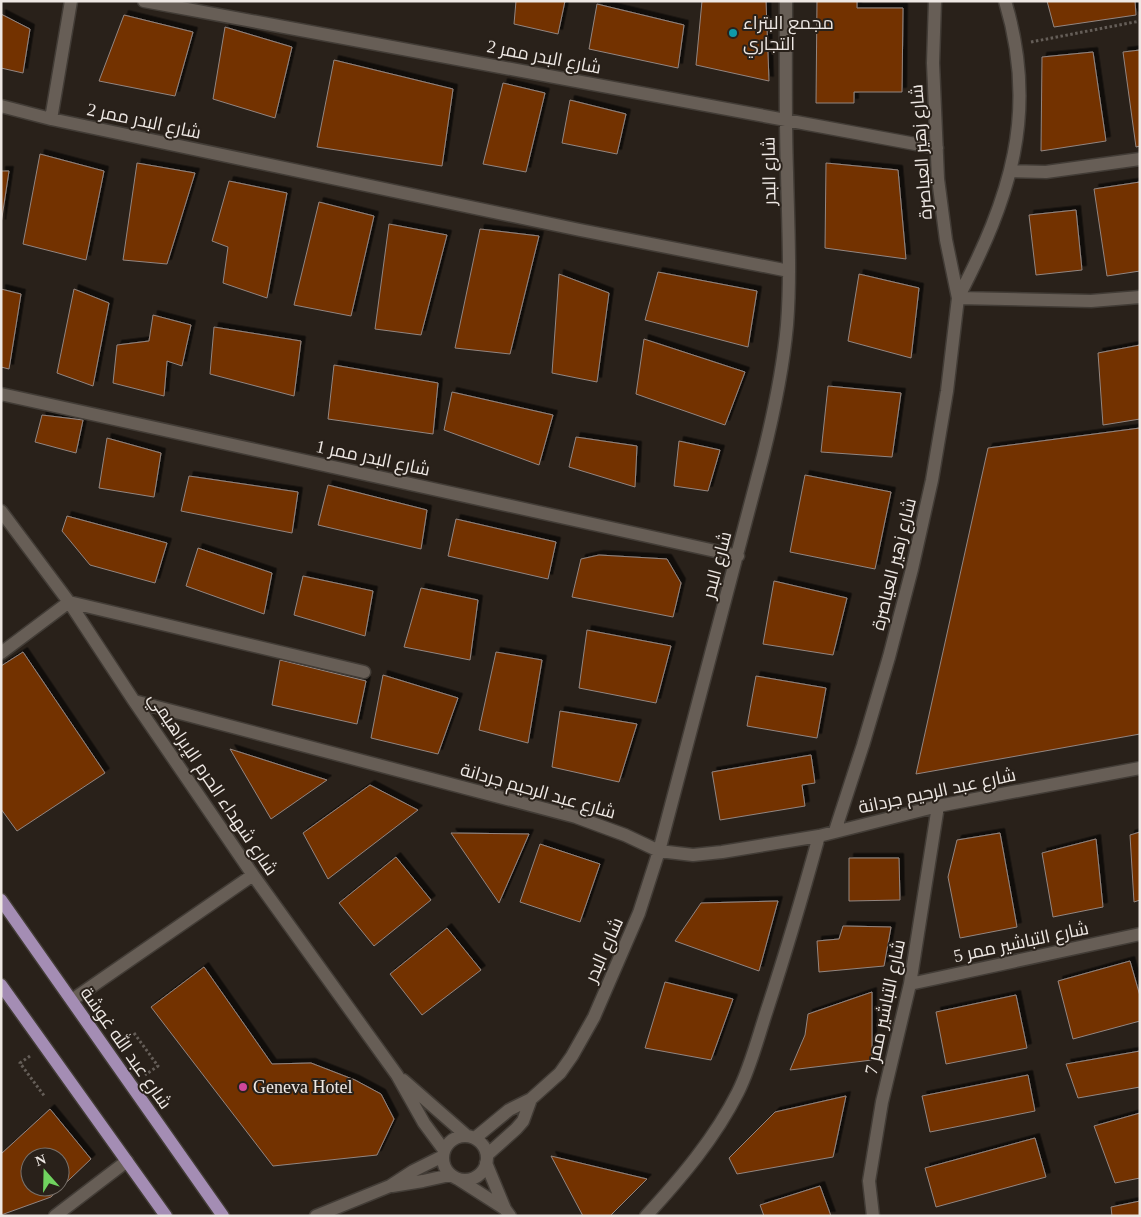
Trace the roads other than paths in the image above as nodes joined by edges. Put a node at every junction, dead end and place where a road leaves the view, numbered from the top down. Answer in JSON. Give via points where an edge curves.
{"nodes":[{"id":1,"x":71,"y":1,"type":"edge"},
{"id":2,"x":144,"y":1,"type":"edge"},
{"id":3,"x":786,"y":1,"type":"edge"},
{"id":4,"x":935,"y":1,"type":"edge"},
{"id":5,"x":1005,"y":1,"type":"edge"},
{"id":6,"x":1,"y":106,"type":"edge"},
{"id":7,"x":51,"y":119,"type":"junction"},
{"id":8,"x":785,"y":121,"type":"junction"},
{"id":9,"x":937,"y":148,"type":"junction"},
{"id":10,"x":1140,"y":159,"type":"edge"},
{"id":11,"x":1011,"y":171,"type":"junction"},
{"id":12,"x":789,"y":271,"type":"junction"},
{"id":13,"x":1140,"y":297,"type":"edge"},
{"id":14,"x":958,"y":298,"type":"junction"},
{"id":15,"x":1,"y":394,"type":"edge"},
{"id":16,"x":1,"y":511,"type":"edge"},
{"id":17,"x":738,"y":556,"type":"junction"},
{"id":18,"x":70,"y":602,"type":"junction"},
{"id":19,"x":1,"y":653,"type":"edge"},
{"id":20,"x":364,"y":672,"type":"dead end"},
{"id":21,"x":134,"y":701,"type":"junction"},
{"id":22,"x":1140,"y":768,"type":"edge"},
{"id":23,"x":938,"y":806,"type":"junction"},
{"id":24,"x":835,"y":831,"type":"junction"},
{"id":25,"x":818,"y":836,"type":"junction"},
{"id":26,"x":659,"y":851,"type":"junction"},
{"id":27,"x":253,"y":875,"type":"junction"},
{"id":28,"x":1,"y":900,"type":"edge"},
{"id":29,"x":1138,"y":937,"type":"edge"},
{"id":30,"x":910,"y":984,"type":"junction"},
{"id":31,"x":1,"y":985,"type":"edge"},
{"id":32,"x":72,"y":1000,"type":"junction"},
{"id":33,"x":397,"y":1075,"type":"junction"},
{"id":34,"x":531,"y":1099,"type":"junction"},
{"id":35,"x":471,"y":1137,"type":"junction"},
{"id":36,"x":443,"y":1153,"type":"junction"},
{"id":37,"x":486,"y":1159,"type":"junction"},
{"id":38,"x":127,"y":1161,"type":"junction"},
{"id":39,"x":454,"y":1177,"type":"junction"},
{"id":40,"x":390,"y":1186,"type":"junction"},
{"id":41,"x":507,"y":1212,"type":"edge"},
{"id":42,"x":55,"y":1216,"type":"edge"},
{"id":43,"x":166,"y":1216,"type":"edge"},
{"id":44,"x":224,"y":1216,"type":"edge"},
{"id":45,"x":316,"y":1216,"type":"edge"},
{"id":46,"x":646,"y":1216,"type":"edge"},
{"id":47,"x":873,"y":1216,"type":"edge"}],
"edges":[{"from":1,"to":7,"type":"street"},
{"from":2,"to":8,"type":"street","name":"شارع البدر ممر 2"},
{"from":3,"to":8,"type":"street","name":"شارع البدر"},
{"from":4,"to":9,"type":"street","name":"شارع زهير العياصرة","via":[[933,63]]},
{"from":5,"to":11,"type":"street","name":"شارع زهير العياصرة","via":[[1020,76],[1020,109]]},
{"from":6,"to":7,"type":"street","name":"شارع البدر ممر 2"},
{"from":7,"to":12,"type":"street","name":"شارع البدر ممر 2"},
{"from":8,"to":9,"type":"street","name":"شارع البدر ممر 2"},
{"from":8,"to":12,"type":"street","name":"شارع البدر"},
{"from":9,"to":14,"type":"street","name":"شارع زهير العياصرة","via":[[941,210]]},
{"from":10,"to":11,"type":"street","via":[[1046,172]]},
{"from":11,"to":14,"type":"street","name":"شارع زهير العياصرة","via":[[988,236]]},
{"from":12,"to":17,"type":"street","name":"شارع البدر","via":[[787,324],[775,408]]},
{"from":13,"to":14,"type":"street","via":[[1091,301]]},
{"from":14,"to":24,"type":"street","name":"شارع زهير العياصرة","via":[[948,391],[912,569],[889,657]]},
{"from":15,"to":17,"type":"street","name":"شارع البدر ممر 1"},
{"from":16,"to":18,"type":"street","name":"شارع شهداء الحرم الإبراهيمي"},
{"from":17,"to":26,"type":"street","name":"شارع البدر"},
{"from":18,"to":19,"type":"street"},
{"from":18,"to":20,"type":"street"},
{"from":18,"to":21,"type":"street","name":"شارع شهداء الحرم الإبراهيمي"},
{"from":21,"to":26,"type":"street","name":"شارع عبد الرحيم جردانة","via":[[576,817]]},
{"from":21,"to":27,"type":"street","name":"شارع شهداء الحرم الإبراهيمي"},
{"from":22,"to":23,"type":"street","name":"شارع عبد الرحيم جردانة"},
{"from":23,"to":24,"type":"street","name":"شارع عبد الرحيم جردانة"},
{"from":23,"to":30,"type":"street","name":"شارع التباشير ممر 7"},
{"from":24,"to":25,"type":"street","name":"شارع عبد الرحيم جردانة"},
{"from":25,"to":26,"type":"street","name":"شارع عبد الرحيم جردانة","via":[[693,855]]},
{"from":25,"to":46,"type":"street","via":[[778,977],[739,1090],[725,1117],[695,1160]]},
{"from":26,"to":34,"type":"street","name":"شارع البدر","via":[[639,914],[594,1017],[560,1073]]},
{"from":27,"to":32,"type":"street"},
{"from":27,"to":33,"type":"street","name":"شارع شهداء الحرم الإبراهيمي"},
{"from":28,"to":32,"type":"main road","name":"شارع عبد الله غوشة"},
{"from":29,"to":30,"type":"street","name":"شارع التباشير ممر 5"},
{"from":30,"to":47,"type":"street","name":"شارع التباشير ممر 7","via":[[882,1102],[869,1181]]},
{"from":31,"to":38,"type":"main road"},
{"from":32,"to":44,"type":"main road","name":"شارع عبد الله غوشة"},
{"from":33,"to":35,"type":"street","name":"شارع شهداء الحرم الإبراهيمي"},
{"from":33,"to":36,"type":"street","name":"شارع شهداء الحرم الإبراهيمي"},
{"from":34,"to":35,"type":"street","name":"شارع البدر"},
{"from":34,"to":37,"type":"street","name":"شارع البدر","via":[[523,1121]]},
{"from":35,"to":36,"type":"street","via":[[453,1139]]},
{"from":35,"to":37,"type":"street","via":[[483,1145]]},
{"from":36,"to":39,"type":"street","via":[[444,1166]]},
{"from":36,"to":40,"type":"street"},
{"from":37,"to":39,"type":"street","via":[[476,1177],[467,1180]]},
{"from":37,"to":41,"type":"street"},
{"from":38,"to":42,"type":"street"},
{"from":38,"to":43,"type":"main road"},
{"from":39,"to":40,"type":"street"},
{"from":39,"to":41,"type":"street"},
{"from":40,"to":45,"type":"street"}]}
